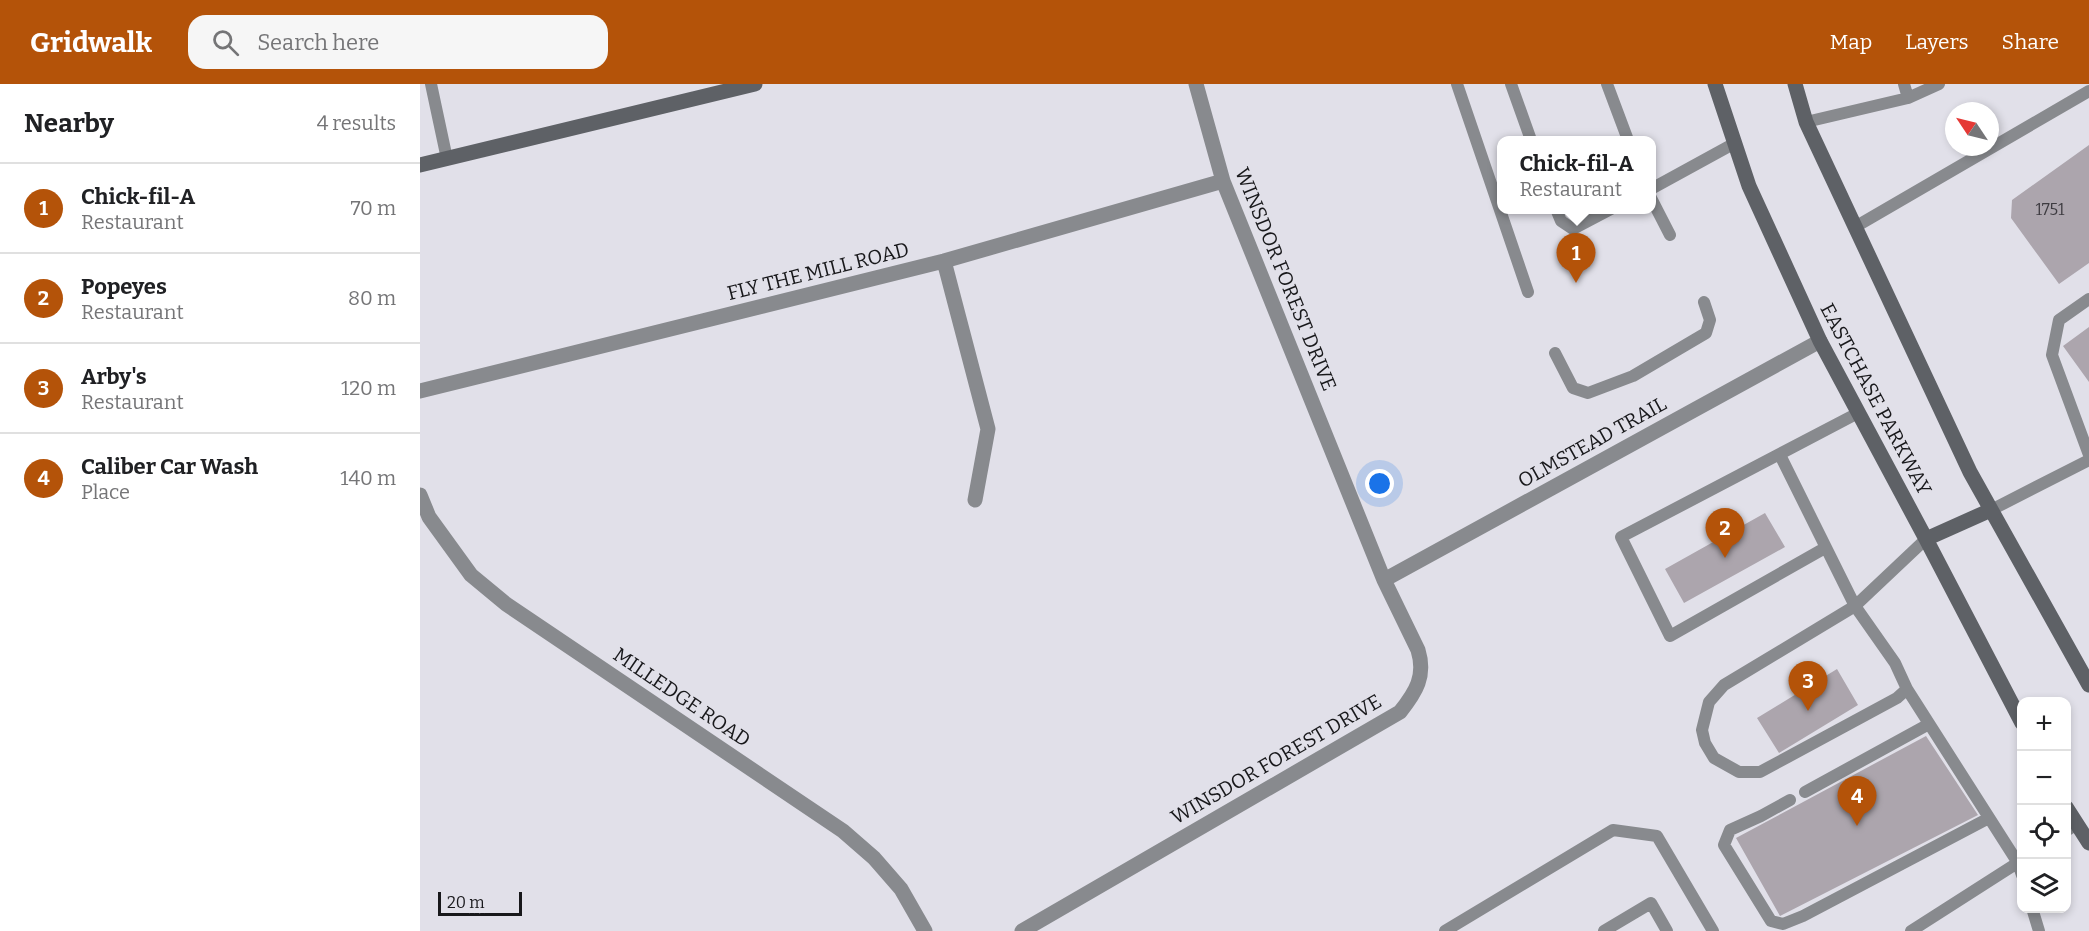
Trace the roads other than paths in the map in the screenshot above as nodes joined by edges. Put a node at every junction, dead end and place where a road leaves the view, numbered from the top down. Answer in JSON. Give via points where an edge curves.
{"nodes":[{"id":1,"x":431,"y":84,"type":"edge"},
{"id":2,"x":1196,"y":84,"type":"edge"},
{"id":3,"x":1457,"y":84,"type":"edge"},
{"id":4,"x":1511,"y":84,"type":"edge"},
{"id":5,"x":1607,"y":84,"type":"edge"},
{"id":6,"x":1715,"y":84,"type":"edge"},
{"id":7,"x":1795,"y":84,"type":"edge"},
{"id":8,"x":1904,"y":84,"type":"edge"},
{"id":9,"x":1940,"y":84,"type":"edge"},
{"id":10,"x":748,"y":85,"type":"edge"},
{"id":11,"x":2089,"y":91,"type":"edge"},
{"id":12,"x":1908,"y":98,"type":"junction"},
{"id":13,"x":1806,"y":122,"type":"junction"},
{"id":14,"x":1529,"y":136,"type":"edge"},
{"id":15,"x":1627,"y":136,"type":"edge"},
{"id":16,"x":1735,"y":143,"type":"junction"},
{"id":17,"x":447,"y":159,"type":"junction"},
{"id":18,"x":420,"y":165,"type":"edge"},
{"id":19,"x":1223,"y":181,"type":"junction"},
{"id":20,"x":1656,"y":186,"type":"edge"},
{"id":21,"x":1497,"y":201,"type":"edge"},
{"id":22,"x":1656,"y":208,"type":"edge"},
{"id":23,"x":1501,"y":214,"type":"edge"},
{"id":24,"x":1558,"y":214,"type":"edge"},
{"id":25,"x":1603,"y":214,"type":"edge"},
{"id":26,"x":1855,"y":227,"type":"junction"},
{"id":27,"x":1670,"y":235,"type":"dead end"},
{"id":28,"x":944,"y":261,"type":"junction"},
{"id":29,"x":1528,"y":292,"type":"dead end"},
{"id":30,"x":2089,"y":299,"type":"edge"},
{"id":31,"x":1704,"y":302,"type":"dead end"},
{"id":32,"x":1820,"y":341,"type":"junction"},
{"id":33,"x":1554,"y":353,"type":"dead end"},
{"id":34,"x":420,"y":390,"type":"edge"},
{"id":35,"x":1858,"y":414,"type":"junction"},
{"id":36,"x":1780,"y":455,"type":"junction"},
{"id":37,"x":2089,"y":457,"type":"edge"},
{"id":38,"x":420,"y":495,"type":"edge"},
{"id":39,"x":975,"y":500,"type":"dead end"},
{"id":40,"x":1991,"y":510,"type":"junction"},
{"id":41,"x":1926,"y":539,"type":"junction"},
{"id":42,"x":1825,"y":548,"type":"junction"},
{"id":43,"x":1383,"y":580,"type":"junction"},
{"id":44,"x":1855,"y":606,"type":"junction"},
{"id":45,"x":2089,"y":685,"type":"edge"},
{"id":46,"x":1906,"y":689,"type":"junction"},
{"id":47,"x":2017,"y":713,"type":"edge"},
{"id":48,"x":1929,"y":724,"type":"junction"},
{"id":49,"x":1805,"y":792,"type":"dead end"},
{"id":50,"x":1790,"y":800,"type":"dead end"},
{"id":51,"x":1989,"y":818,"type":"junction"},
{"id":52,"x":2072,"y":828,"type":"edge"},
{"id":53,"x":2089,"y":843,"type":"edge"},
{"id":54,"x":2017,"y":861,"type":"edge"},
{"id":55,"x":2017,"y":868,"type":"edge"},
{"id":56,"x":2033,"y":913,"type":"edge"},
{"id":57,"x":925,"y":931,"type":"edge"},
{"id":58,"x":1022,"y":931,"type":"edge"},
{"id":59,"x":1445,"y":931,"type":"edge"},
{"id":60,"x":1604,"y":931,"type":"edge"},
{"id":61,"x":1667,"y":931,"type":"edge"},
{"id":62,"x":1713,"y":931,"type":"edge"},
{"id":63,"x":1911,"y":931,"type":"edge"},
{"id":64,"x":2039,"y":931,"type":"edge"}],
"edges":[{"from":1,"to":17,"type":"lane"},
{"from":2,"to":19,"type":"street","name":"WINSDOR FOREST DRIVE"},
{"from":3,"to":21,"type":"lane"},
{"from":4,"to":14,"type":"lane"},
{"from":5,"to":15,"type":"lane"},
{"from":6,"to":16,"type":"main road","name":"EASTCHASE PARKWAY"},
{"from":7,"to":13,"type":"main road"},
{"from":8,"to":12,"type":"lane"},
{"from":9,"to":12,"type":"lane"},
{"from":10,"to":17,"type":"main road"},
{"from":11,"to":26,"type":"lane"},
{"from":12,"to":13,"type":"lane"},
{"from":13,"to":26,"type":"main road"},
{"from":16,"to":20,"type":"lane"},
{"from":16,"to":32,"type":"main road","name":"EASTCHASE PARKWAY","via":[[1749,186]]},
{"from":17,"to":18,"type":"main road"},
{"from":19,"to":28,"type":"street","name":"FLY THE MILL ROAD"},
{"from":19,"to":43,"type":"street","name":"WINSDOR FOREST DRIVE"},
{"from":22,"to":27,"type":"lane"},
{"from":23,"to":29,"type":"lane"},
{"from":24,"to":25,"type":"lane","via":[[1573,229]]},
{"from":26,"to":40,"type":"main road"},
{"from":28,"to":34,"type":"street","name":"FLY THE MILL ROAD"},
{"from":28,"to":39,"type":"street","via":[[988,429]]},
{"from":30,"to":37,"type":"lane","via":[[2059,320],[2052,355]]},
{"from":31,"to":33,"type":"lane","via":[[1710,320],[1706,333],[1633,376],[1588,393],[1573,388]]},
{"from":32,"to":35,"type":"main road","name":"EASTCHASE PARKWAY"},
{"from":32,"to":43,"type":"street","name":"OLMSTEAD TRAIL"},
{"from":35,"to":36,"type":"lane"},
{"from":35,"to":41,"type":"main road","name":"EASTCHASE PARKWAY"},
{"from":36,"to":42,"type":"lane"},
{"from":36,"to":42,"type":"lane","via":[[1621,537],[1670,636]]},
{"from":37,"to":40,"type":"lane"},
{"from":38,"to":57,"type":"street","name":"MILLEDGE ROAD","via":[[429,517],[471,575],[506,603],[843,831],[901,889]]},
{"from":40,"to":41,"type":"main road"},
{"from":40,"to":45,"type":"main road"},
{"from":41,"to":44,"type":"lane"},
{"from":41,"to":47,"type":"main road","name":"EASTCHASE PARKWAY"},
{"from":42,"to":44,"type":"lane"},
{"from":43,"to":58,"type":"street","name":"WINSDOR FOREST DRIVE","via":[[1421,660],[1422,676],[1401,712]]},
{"from":44,"to":46,"type":"lane","via":[[1895,663]]},
{"from":44,"to":46,"type":"lane","via":[[1724,685],[1709,702],[1702,730],[1714,758],[1739,772],[1760,772],[1898,698]]},
{"from":46,"to":48,"type":"lane"},
{"from":48,"to":49,"type":"lane"},
{"from":48,"to":51,"type":"lane"},
{"from":50,"to":51,"type":"lane","via":[[1730,830],[1724,846],[1771,921],[1783,924]]},
{"from":51,"to":54,"type":"lane"},
{"from":52,"to":53,"type":"main road"},
{"from":55,"to":63,"type":"lane"},
{"from":56,"to":64,"type":"lane"},
{"from":59,"to":62,"type":"lane","via":[[1613,830],[1657,836]]},
{"from":60,"to":61,"type":"lane","via":[[1651,903]]}]}
